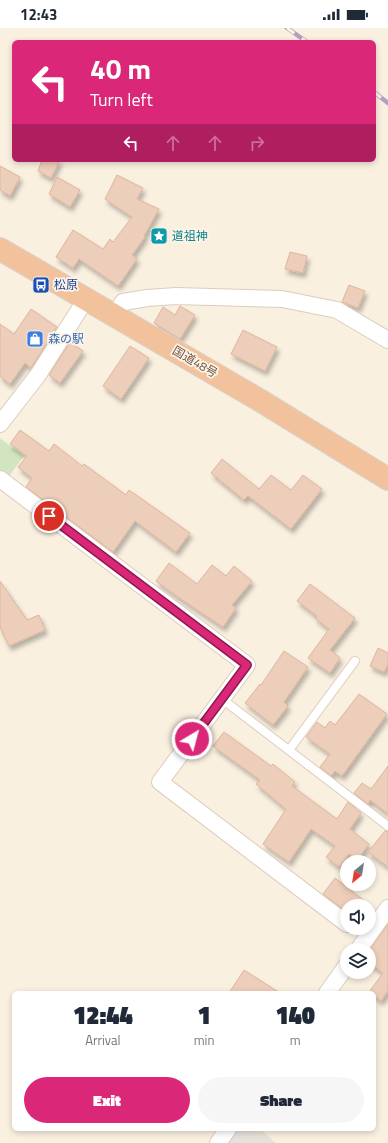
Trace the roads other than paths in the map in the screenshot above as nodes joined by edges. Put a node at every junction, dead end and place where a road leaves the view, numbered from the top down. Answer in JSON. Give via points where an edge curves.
{"nodes":[{"id":1,"x":0,"y":249,"type":"edge"},
{"id":2,"x":86,"y":299,"type":"junction"},
{"id":3,"x":115,"y":314,"type":"junction"},
{"id":4,"x":388,"y":340,"type":"edge"},
{"id":5,"x":0,"y":424,"type":"edge"},
{"id":6,"x":0,"y":479,"type":"edge"},
{"id":7,"x":388,"y":479,"type":"edge"},
{"id":8,"x":355,"y":661,"type":"dead end"},
{"id":9,"x":222,"y":699,"type":"junction"},
{"id":10,"x":289,"y":750,"type":"junction"},
{"id":11,"x":388,"y":826,"type":"edge"},
{"id":12,"x":388,"y":908,"type":"edge"},
{"id":13,"x":340,"y":919,"type":"edge"},
{"id":14,"x":363,"y":943,"type":"edge"},
{"id":15,"x":340,"y":975,"type":"edge"},
{"id":16,"x":328,"y":991,"type":"edge"},
{"id":17,"x":227,"y":1131,"type":"edge"},
{"id":18,"x":218,"y":1143,"type":"edge"}],
"edges":[{"from":1,"to":2,"type":"highway","name":"国道48号"},
{"from":2,"to":3,"type":"highway","name":"国道48号"},
{"from":2,"to":5,"type":"street","via":[[38,375]]},
{"from":3,"to":4,"type":"street","via":[[123,302],[147,298],[176,296],[282,299],[337,310]]},
{"from":3,"to":7,"type":"highway","name":"国道48号"},
{"from":6,"to":9,"type":"street","via":[[247,665]]},
{"from":8,"to":10,"type":"lane"},
{"from":9,"to":10,"type":"lane"},
{"from":9,"to":13,"type":"street","via":[[160,782]]},
{"from":10,"to":11,"type":"lane"},
{"from":12,"to":14,"type":"street"},
{"from":15,"to":16,"type":"street"},
{"from":17,"to":18,"type":"street"}]}
